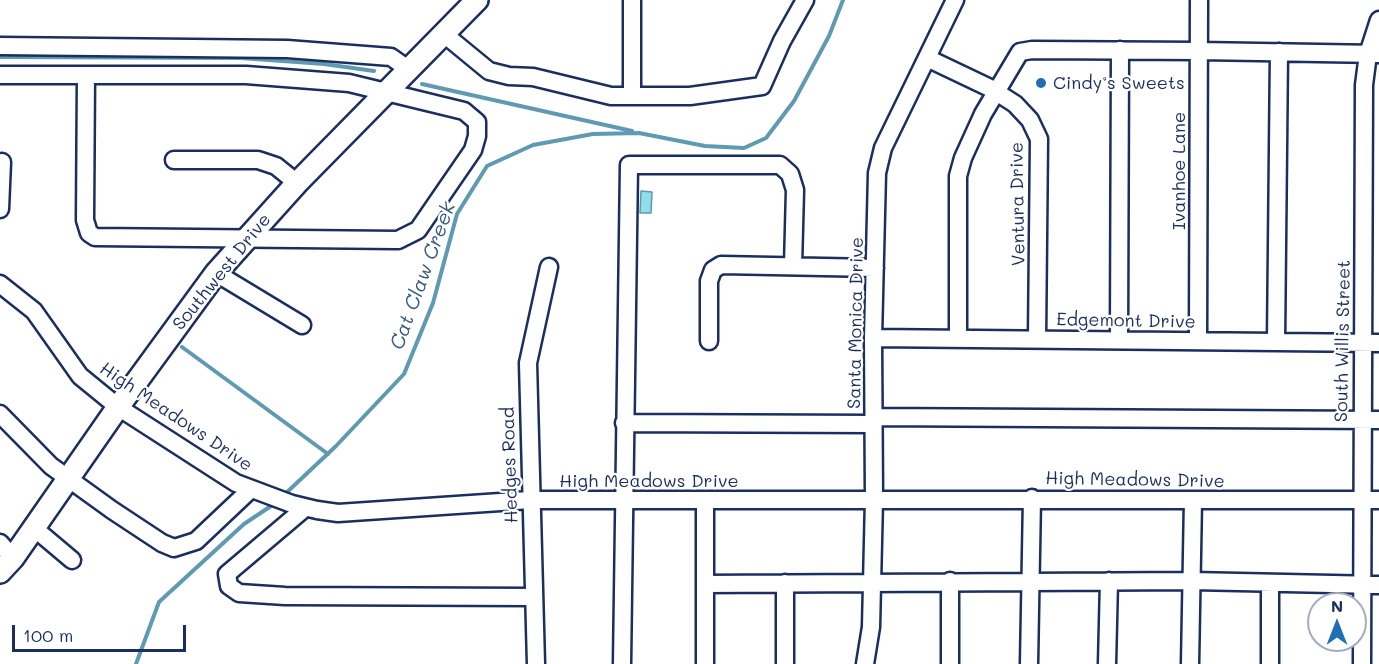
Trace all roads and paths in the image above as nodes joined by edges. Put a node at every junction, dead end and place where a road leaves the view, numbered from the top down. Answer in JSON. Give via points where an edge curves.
{"nodes":[{"id":1,"x":477,"y":0,"type":"edge"},
{"id":2,"x":632,"y":0,"type":"edge"},
{"id":3,"x":805,"y":0,"type":"edge"},
{"id":4,"x":954,"y":0,"type":"edge"},
{"id":5,"x":1199,"y":0,"type":"edge"},
{"id":6,"x":1379,"y":20,"type":"edge"},
{"id":7,"x":444,"y":34,"type":"junction"},
{"id":8,"x":0,"y":46,"type":"edge"},
{"id":9,"x":1120,"y":50,"type":"junction"},
{"id":10,"x":1199,"y":51,"type":"junction"},
{"id":11,"x":1279,"y":52,"type":"junction"},
{"id":12,"x":1374,"y":54,"type":"edge"},
{"id":13,"x":927,"y":58,"type":"junction"},
{"id":14,"x":408,"y":69,"type":"junction"},
{"id":15,"x":0,"y":75,"type":"edge"},
{"id":16,"x":86,"y":75,"type":"junction"},
{"id":17,"x":387,"y":91,"type":"junction"},
{"id":18,"x":995,"y":92,"type":"junction"},
{"id":19,"x":632,"y":96,"type":"junction"},
{"id":20,"x":174,"y":160,"type":"dead end"},
{"id":21,"x":2,"y":162,"type":"dead end"},
{"id":22,"x":297,"y":183,"type":"junction"},
{"id":23,"x":0,"y":209,"type":"edge"},
{"id":24,"x":247,"y":238,"type":"junction"},
{"id":25,"x":793,"y":266,"type":"junction"},
{"id":26,"x":549,"y":267,"type":"dead end"},
{"id":27,"x":875,"y":268,"type":"junction"},
{"id":28,"x":216,"y":273,"type":"junction"},
{"id":29,"x":0,"y":284,"type":"edge"},
{"id":30,"x":302,"y":325,"type":"dead end"},
{"id":31,"x":873,"y":338,"type":"junction"},
{"id":32,"x":958,"y":339,"type":"junction"},
{"id":33,"x":1037,"y":339,"type":"junction"},
{"id":34,"x":1119,"y":340,"type":"junction"},
{"id":35,"x":709,"y":341,"type":"dead end"},
{"id":36,"x":1198,"y":341,"type":"junction"},
{"id":37,"x":1276,"y":342,"type":"junction"},
{"id":38,"x":1371,"y":343,"type":"edge"},
{"id":39,"x":118,"y":407,"type":"junction"},
{"id":40,"x":0,"y":414,"type":"edge"},
{"id":41,"x":874,"y":420,"type":"junction"},
{"id":42,"x":1361,"y":420,"type":"junction"},
{"id":43,"x":1379,"y":420,"type":"edge"},
{"id":44,"x":624,"y":423,"type":"junction"},
{"id":45,"x":68,"y":478,"type":"junction"},
{"id":46,"x":250,"y":490,"type":"junction"},
{"id":47,"x":1032,"y":498,"type":"junction"},
{"id":48,"x":874,"y":499,"type":"junction"},
{"id":49,"x":530,"y":500,"type":"junction"},
{"id":50,"x":623,"y":500,"type":"junction"},
{"id":51,"x":1193,"y":500,"type":"junction"},
{"id":52,"x":1371,"y":500,"type":"edge"},
{"id":53,"x":705,"y":501,"type":"junction"},
{"id":54,"x":298,"y":506,"type":"junction"},
{"id":55,"x":34,"y":528,"type":"junction"},
{"id":56,"x":4,"y":558,"type":"edge"},
{"id":57,"x":72,"y":560,"type":"dead end"},
{"id":58,"x":872,"y":581,"type":"junction"},
{"id":59,"x":950,"y":581,"type":"junction"},
{"id":60,"x":1109,"y":581,"type":"junction"},
{"id":61,"x":1192,"y":581,"type":"junction"},
{"id":62,"x":1031,"y":582,"type":"junction"},
{"id":63,"x":785,"y":583,"type":"junction"},
{"id":64,"x":1270,"y":583,"type":"junction"},
{"id":65,"x":705,"y":584,"type":"junction"},
{"id":66,"x":1371,"y":585,"type":"edge"},
{"id":67,"x":534,"y":597,"type":"junction"},
{"id":68,"x":536,"y":664,"type":"edge"},
{"id":69,"x":622,"y":664,"type":"edge"},
{"id":70,"x":705,"y":664,"type":"edge"},
{"id":71,"x":785,"y":664,"type":"edge"},
{"id":72,"x":865,"y":664,"type":"edge"},
{"id":73,"x":950,"y":664,"type":"edge"},
{"id":74,"x":1029,"y":664,"type":"edge"},
{"id":75,"x":1107,"y":664,"type":"edge"},
{"id":76,"x":1190,"y":664,"type":"edge"},
{"id":77,"x":1270,"y":664,"type":"edge"},
{"id":78,"x":1362,"y":664,"type":"edge"}],
"edges":[{"from":1,"to":7,"type":"main road","name":"Southwest Drive"},
{"from":2,"to":19,"type":"street"},
{"from":3,"to":19,"type":"street","via":[[762,86],[690,96]]},
{"from":4,"to":13,"type":"street","name":"Santa Monica Drive"},
{"from":5,"to":10,"type":"street","name":"Ivanhoe Lane"},
{"from":6,"to":12,"type":"street","name":"South Willis Street"},
{"from":7,"to":14,"type":"main road","name":"Southwest Drive"},
{"from":7,"to":19,"type":"street","via":[[489,71],[611,96]]},
{"from":8,"to":14,"type":"street","via":[[287,49],[391,57]]},
{"from":9,"to":10,"type":"street"},
{"from":9,"to":18,"type":"street","via":[[1020,52]]},
{"from":9,"to":34,"type":"street"},
{"from":10,"to":11,"type":"street"},
{"from":10,"to":36,"type":"street","name":"Ivanhoe Lane"},
{"from":11,"to":12,"type":"street"},
{"from":11,"to":37,"type":"street"},
{"from":12,"to":38,"type":"street","name":"South Willis Street","via":[[1364,85]]},
{"from":13,"to":18,"type":"street","name":"Ventura Drive"},
{"from":13,"to":27,"type":"street","name":"Santa Monica Drive","via":[[883,148],[877,173]]},
{"from":14,"to":17,"type":"main road","name":"Southwest Drive"},
{"from":15,"to":16,"type":"street"},
{"from":16,"to":17,"type":"street","via":[[246,75],[349,83]]},
{"from":16,"to":24,"type":"street","via":[[84,220],[89,233],[95,237]]},
{"from":17,"to":22,"type":"main road","name":"Southwest Drive"},
{"from":17,"to":24,"type":"street","via":[[464,111],[477,122],[473,150],[418,230],[398,240]]},
{"from":18,"to":32,"type":"street","via":[[958,176]]},
{"from":18,"to":33,"type":"street","name":"Ventura Drive","via":[[1015,104],[1030,120],[1039,139]]},
{"from":20,"to":22,"type":"street","via":[[258,160],[276,166]]},
{"from":21,"to":23,"type":"street"},
{"from":22,"to":24,"type":"main road","name":"Southwest Drive"},
{"from":24,"to":28,"type":"main road","name":"Southwest Drive"},
{"from":25,"to":27,"type":"street"},
{"from":25,"to":35,"type":"street","via":[[721,265],[712,270]]},
{"from":25,"to":44,"type":"street","via":[[795,190],[789,174],[780,165],[629,165]]},
{"from":26,"to":49,"type":"street","name":"Hedges Road","via":[[528,363]]},
{"from":27,"to":31,"type":"street","name":"Santa Monica Drive"},
{"from":28,"to":30,"type":"street"},
{"from":28,"to":39,"type":"main road","name":"Southwest Drive"},
{"from":29,"to":39,"type":"street","name":"High Meadows Drive","via":[[34,311],[80,376]]},
{"from":31,"to":32,"type":"street","name":"Edgemont Drive"},
{"from":31,"to":41,"type":"street","name":"Santa Monica Drive"},
{"from":32,"to":33,"type":"street","name":"Edgemont Drive"},
{"from":33,"to":34,"type":"street","name":"Edgemont Drive"},
{"from":34,"to":36,"type":"street","name":"Edgemont Drive"},
{"from":36,"to":37,"type":"street","name":"Edgemont Drive"},
{"from":37,"to":38,"type":"street","name":"Edgemont Drive"},
{"from":38,"to":42,"type":"street","name":"South Willis Street"},
{"from":39,"to":45,"type":"main road","name":"Southwest Drive"},
{"from":39,"to":46,"type":"street","name":"High Meadows Drive"},
{"from":40,"to":45,"type":"street"},
{"from":41,"to":42,"type":"street"},
{"from":41,"to":44,"type":"street"},
{"from":41,"to":48,"type":"street","name":"Santa Monica Drive"},
{"from":42,"to":43,"type":"street"},
{"from":42,"to":52,"type":"street","name":"South Willis Street"},
{"from":44,"to":50,"type":"street"},
{"from":45,"to":46,"type":"street","via":[[174,548],[207,533]]},
{"from":45,"to":55,"type":"main road","name":"Southwest Drive"},
{"from":46,"to":54,"type":"street","name":"High Meadows Drive"},
{"from":47,"to":48,"type":"street","name":"High Meadows Drive"},
{"from":47,"to":51,"type":"street","name":"High Meadows Drive"},
{"from":47,"to":62,"type":"street"},
{"from":48,"to":53,"type":"street","name":"High Meadows Drive"},
{"from":48,"to":58,"type":"street","name":"Santa Monica Drive"},
{"from":49,"to":50,"type":"street","name":"High Meadows Drive"},
{"from":49,"to":54,"type":"street","name":"High Meadows Drive","via":[[338,513]]},
{"from":49,"to":67,"type":"street","name":"Hedges Road"},
{"from":50,"to":53,"type":"street","name":"High Meadows Drive"},
{"from":50,"to":69,"type":"street"},
{"from":51,"to":52,"type":"street","name":"High Meadows Drive"},
{"from":51,"to":61,"type":"street"},
{"from":52,"to":66,"type":"street","name":"South Willis Street"},
{"from":53,"to":65,"type":"street"},
{"from":54,"to":67,"type":"street","via":[[231,570],[226,578],[229,586],[239,593],[285,596]]},
{"from":55,"to":56,"type":"main road","name":"Southwest Drive"},
{"from":55,"to":57,"type":"street"},
{"from":58,"to":59,"type":"street"},
{"from":58,"to":63,"type":"street"},
{"from":58,"to":72,"type":"street","name":"Santa Monica Drive"},
{"from":59,"to":62,"type":"street"},
{"from":59,"to":73,"type":"street"},
{"from":60,"to":61,"type":"street"},
{"from":60,"to":62,"type":"street"},
{"from":60,"to":75,"type":"street"},
{"from":61,"to":64,"type":"street"},
{"from":61,"to":76,"type":"street"},
{"from":62,"to":74,"type":"street"},
{"from":63,"to":65,"type":"street"},
{"from":63,"to":71,"type":"street"},
{"from":64,"to":66,"type":"street"},
{"from":64,"to":77,"type":"street"},
{"from":65,"to":70,"type":"street"},
{"from":66,"to":78,"type":"street","name":"South Willis Street"},
{"from":67,"to":68,"type":"street","name":"Hedges Road"}]}
